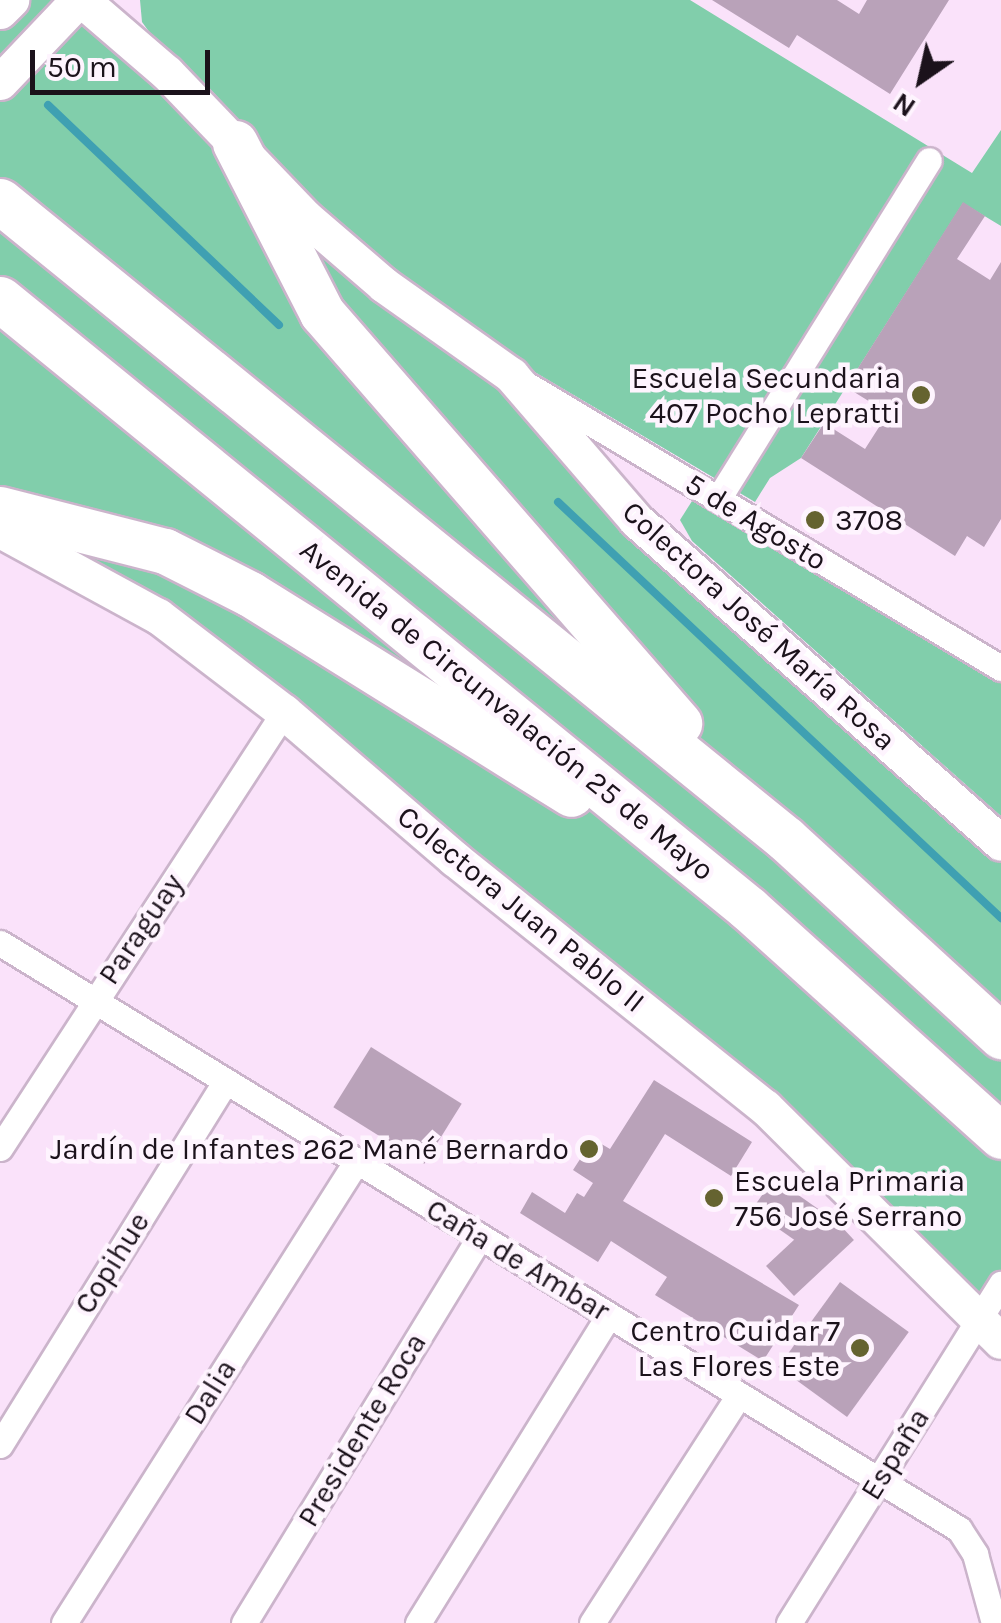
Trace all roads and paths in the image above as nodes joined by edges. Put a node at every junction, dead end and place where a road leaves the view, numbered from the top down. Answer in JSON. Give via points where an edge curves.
{"nodes":[{"id":1,"x":11,"y":0,"type":"edge"},
{"id":2,"x":80,"y":0,"type":"edge"},
{"id":3,"x":0,"y":11,"type":"edge"},
{"id":4,"x":0,"y":82,"type":"edge"},
{"id":5,"x":235,"y":143,"type":"junction"},
{"id":6,"x":929,"y":160,"type":"dead end"},
{"id":7,"x":5,"y":204,"type":"edge"},
{"id":8,"x":0,"y":300,"type":"edge"},
{"id":9,"x":511,"y":374,"type":"junction"},
{"id":10,"x":718,"y":499,"type":"junction"},
{"id":11,"x":0,"y":509,"type":"edge"},
{"id":12,"x":0,"y":530,"type":"edge"},
{"id":13,"x":1001,"y":668,"type":"edge"},
{"id":14,"x":284,"y":712,"type":"junction"},
{"id":15,"x":786,"y":838,"type":"junction"},
{"id":16,"x":1001,"y":843,"type":"edge"},
{"id":17,"x":749,"y":909,"type":"junction"},
{"id":18,"x":0,"y":942,"type":"edge"},
{"id":19,"x":93,"y":1001,"type":"junction"},
{"id":20,"x":1001,"y":1036,"type":"edge"},
{"id":21,"x":224,"y":1082,"type":"junction"},
{"id":22,"x":1001,"y":1136,"type":"edge"},
{"id":23,"x":0,"y":1148,"type":"edge"},
{"id":24,"x":356,"y":1162,"type":"junction"},
{"id":25,"x":480,"y":1237,"type":"junction"},
{"id":26,"x":1001,"y":1284,"type":"edge"},
{"id":27,"x":609,"y":1315,"type":"junction"},
{"id":28,"x":990,"y":1330,"type":"edge"},
{"id":29,"x":739,"y":1394,"type":"junction"},
{"id":30,"x":0,"y":1444,"type":"edge"},
{"id":31,"x":880,"y":1480,"type":"junction"},
{"id":32,"x":64,"y":1623,"type":"edge"},
{"id":33,"x":244,"y":1623,"type":"edge"},
{"id":34,"x":418,"y":1623,"type":"edge"},
{"id":35,"x":592,"y":1623,"type":"edge"},
{"id":36,"x":789,"y":1623,"type":"edge"},
{"id":37,"x":994,"y":1623,"type":"edge"}],
"edges":[{"from":1,"to":3,"type":"main road"},
{"from":2,"to":4,"type":"main road"},
{"from":2,"to":5,"type":"main road","name":"Colectora José María Rosa"},
{"from":5,"to":9,"type":"main road","name":"Colectora José María Rosa","via":[[384,285]]},
{"from":5,"to":15,"type":"highway","via":[[322,313],[597,634]]},
{"from":6,"to":10,"type":"street"},
{"from":7,"to":15,"type":"highway"},
{"from":8,"to":17,"type":"highway","name":"Avenida de Circunvalación 25 de Mayo"},
{"from":9,"to":10,"type":"street","name":"5 de Agosto"},
{"from":9,"to":16,"type":"main road","name":"Colectora José María Rosa","via":[[636,520]]},
{"from":10,"to":13,"type":"street","name":"5 de Agosto"},
{"from":11,"to":17,"type":"highway","via":[[165,551],[250,594]]},
{"from":12,"to":14,"type":"main road","name":"Colectora Juan Pablo II","via":[[158,616]]},
{"from":14,"to":19,"type":"street","name":"Paraguay"},
{"from":14,"to":28,"type":"main road","name":"Colectora Juan Pablo II","via":[[455,859],[765,1107]]},
{"from":15,"to":20,"type":"highway"},
{"from":17,"to":22,"type":"highway","name":"Avenida de Circunvalación 25 de Mayo"},
{"from":18,"to":19,"type":"street","name":"Caña de Ambar"},
{"from":19,"to":21,"type":"street","name":"Caña de Ambar"},
{"from":19,"to":23,"type":"street","name":"Paraguay"},
{"from":21,"to":24,"type":"street","name":"Caña de Ambar"},
{"from":21,"to":30,"type":"street","name":"Copihue"},
{"from":24,"to":25,"type":"street","name":"Caña de Ambar"},
{"from":24,"to":32,"type":"street","name":"Dalia"},
{"from":25,"to":27,"type":"street","name":"Caña de Ambar"},
{"from":25,"to":33,"type":"street","name":"Presidente Roca"},
{"from":26,"to":28,"type":"street","name":"España"},
{"from":27,"to":29,"type":"street","name":"Caña de Ambar"},
{"from":27,"to":34,"type":"street"},
{"from":28,"to":31,"type":"street","name":"España"},
{"from":29,"to":31,"type":"street","name":"Caña de Ambar"},
{"from":29,"to":35,"type":"street"},
{"from":31,"to":36,"type":"street","name":"España"},
{"from":31,"to":37,"type":"street","name":"Caña de Ambar","via":[[967,1538]]}]}
